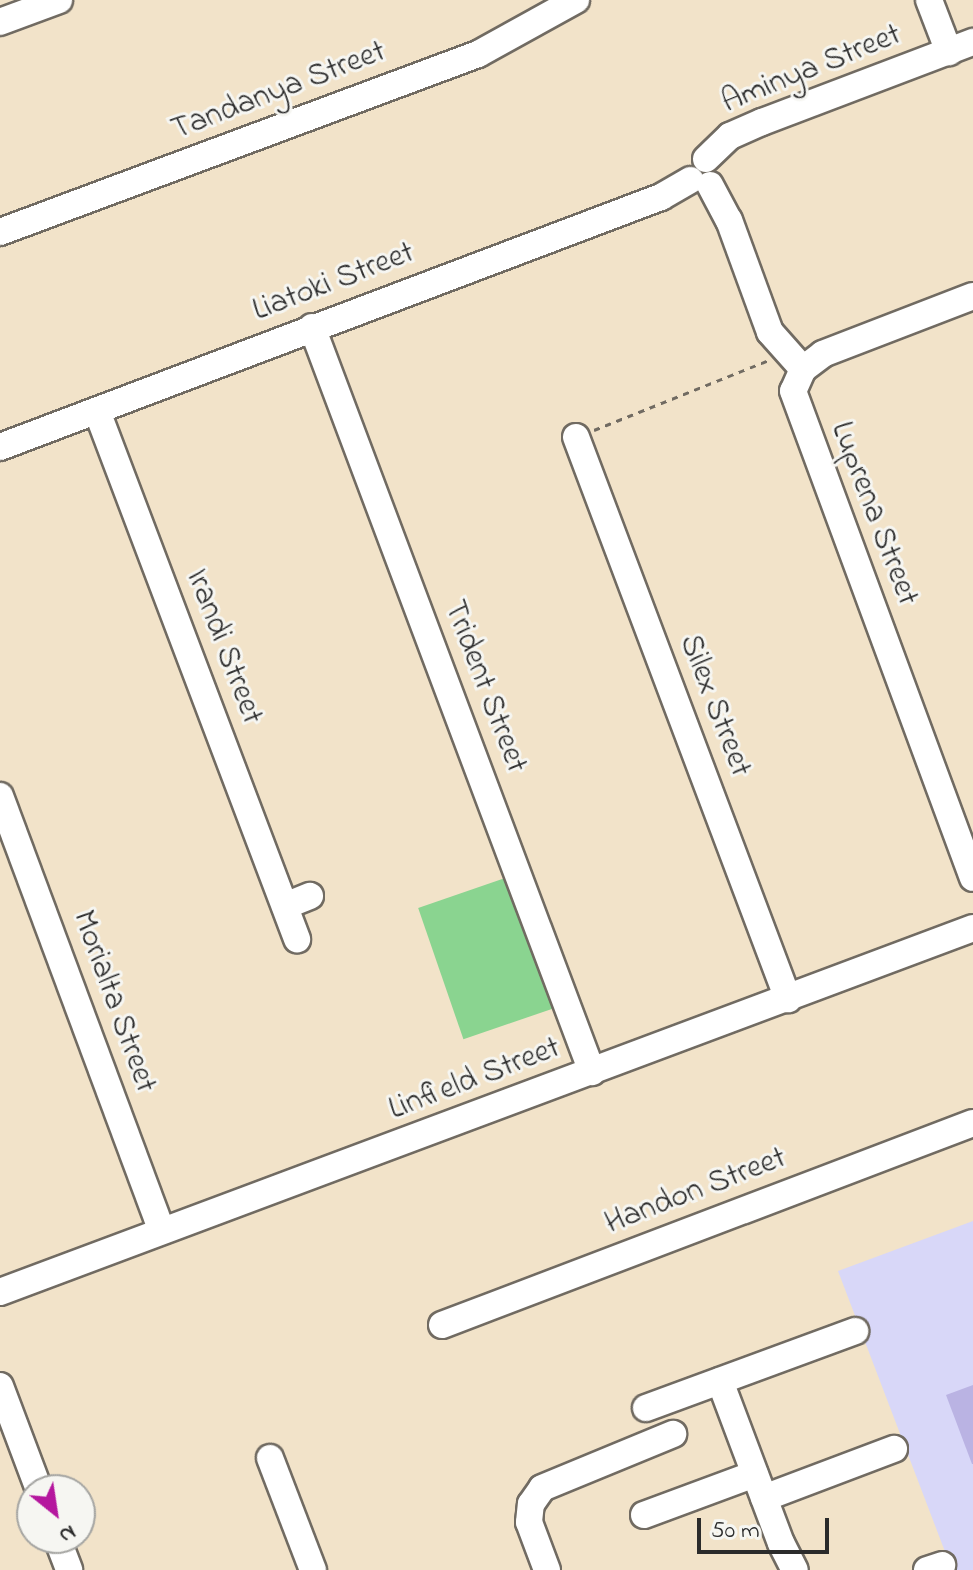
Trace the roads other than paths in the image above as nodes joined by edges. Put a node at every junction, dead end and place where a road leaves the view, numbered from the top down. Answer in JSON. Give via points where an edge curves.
{"nodes":[{"id":1,"x":59,"y":0,"type":"edge"},
{"id":2,"x":576,"y":0,"type":"edge"},
{"id":3,"x":929,"y":0,"type":"edge"},
{"id":4,"x":0,"y":22,"type":"edge"},
{"id":5,"x":965,"y":47,"type":"edge"},
{"id":6,"x":702,"y":175,"type":"junction"},
{"id":7,"x":0,"y":232,"type":"edge"},
{"id":8,"x":973,"y":296,"type":"edge"},
{"id":9,"x":312,"y":327,"type":"junction"},
{"id":10,"x":803,"y":369,"type":"junction"},
{"id":11,"x":97,"y":411,"type":"junction"},
{"id":12,"x":576,"y":437,"type":"road end"},
{"id":13,"x":0,"y":447,"type":"edge"},
{"id":14,"x":0,"y":796,"type":"edge"},
{"id":15,"x":971,"y":864,"type":"edge"},
{"id":16,"x":310,"y":896,"type":"dead end"},
{"id":17,"x":285,"y":906,"type":"junction"},
{"id":18,"x":973,"y":928,"type":"edge"},
{"id":19,"x":297,"y":939,"type":"dead end"},
{"id":20,"x":788,"y":999,"type":"junction"},
{"id":21,"x":592,"y":1072,"type":"junction"},
{"id":22,"x":973,"y":1123,"type":"edge"},
{"id":23,"x":162,"y":1231,"type":"junction"},
{"id":24,"x":0,"y":1292,"type":"edge"},
{"id":25,"x":442,"y":1325,"type":"dead end"},
{"id":26,"x":855,"y":1331,"type":"dead end"},
{"id":27,"x":720,"y":1381,"type":"junction"},
{"id":28,"x":0,"y":1386,"type":"edge"},
{"id":29,"x":643,"y":1427,"type":"junction"},
{"id":30,"x":673,"y":1434,"type":"dead end"},
{"id":31,"x":894,"y":1449,"type":"dead end"},
{"id":32,"x":270,"y":1458,"type":"dead end"},
{"id":33,"x":33,"y":1474,"type":"edge"},
{"id":34,"x":760,"y":1486,"type":"junction"},
{"id":35,"x":644,"y":1515,"type":"dead end"},
{"id":36,"x":313,"y":1570,"type":"edge"},
{"id":37,"x":547,"y":1570,"type":"edge"},
{"id":38,"x":795,"y":1570,"type":"edge"}],
"edges":[{"from":1,"to":4,"type":"street"},
{"from":2,"to":7,"type":"street","name":"Tandanya Street","via":[[478,54]]},
{"from":3,"to":5,"type":"street"},
{"from":5,"to":6,"type":"street","name":"Aminya Street","via":[[730,136]]},
{"from":6,"to":9,"type":"street","name":"Liatoki Street","via":[[661,197]]},
{"from":6,"to":10,"type":"street","via":[[729,220],[770,332]]},
{"from":8,"to":10,"type":"street","via":[[823,354]]},
{"from":9,"to":11,"type":"street","name":"Liatoki Street"},
{"from":9,"to":21,"type":"street","name":"Trident Street"},
{"from":10,"to":15,"type":"street","name":"Luprena Street","via":[[793,391],[796,406]]},
{"from":11,"to":13,"type":"street","name":"Liatoki Street"},
{"from":11,"to":17,"type":"street","name":"Irandi Street"},
{"from":12,"to":20,"type":"street","name":"Silex Street"},
{"from":14,"to":23,"type":"street","name":"Morialta Street"},
{"from":16,"to":17,"type":"street"},
{"from":17,"to":19,"type":"street","name":"Irandi Street"},
{"from":18,"to":20,"type":"street","name":"Linfield Street"},
{"from":20,"to":21,"type":"street","name":"Linfield Street"},
{"from":21,"to":23,"type":"street","name":"Linfield Street"},
{"from":22,"to":25,"type":"street","name":"Handon Street"},
{"from":23,"to":24,"type":"street","name":"Linfield Street"},
{"from":26,"to":27,"type":"street"},
{"from":27,"to":29,"type":"street"},
{"from":27,"to":34,"type":"street"},
{"from":28,"to":33,"type":"street"},
{"from":29,"to":30,"type":"street"},
{"from":29,"to":37,"type":"street","via":[[542,1488],[531,1504],[529,1522]]},
{"from":31,"to":34,"type":"street"},
{"from":32,"to":36,"type":"street"},
{"from":34,"to":35,"type":"street"},
{"from":34,"to":38,"type":"street"}]}
